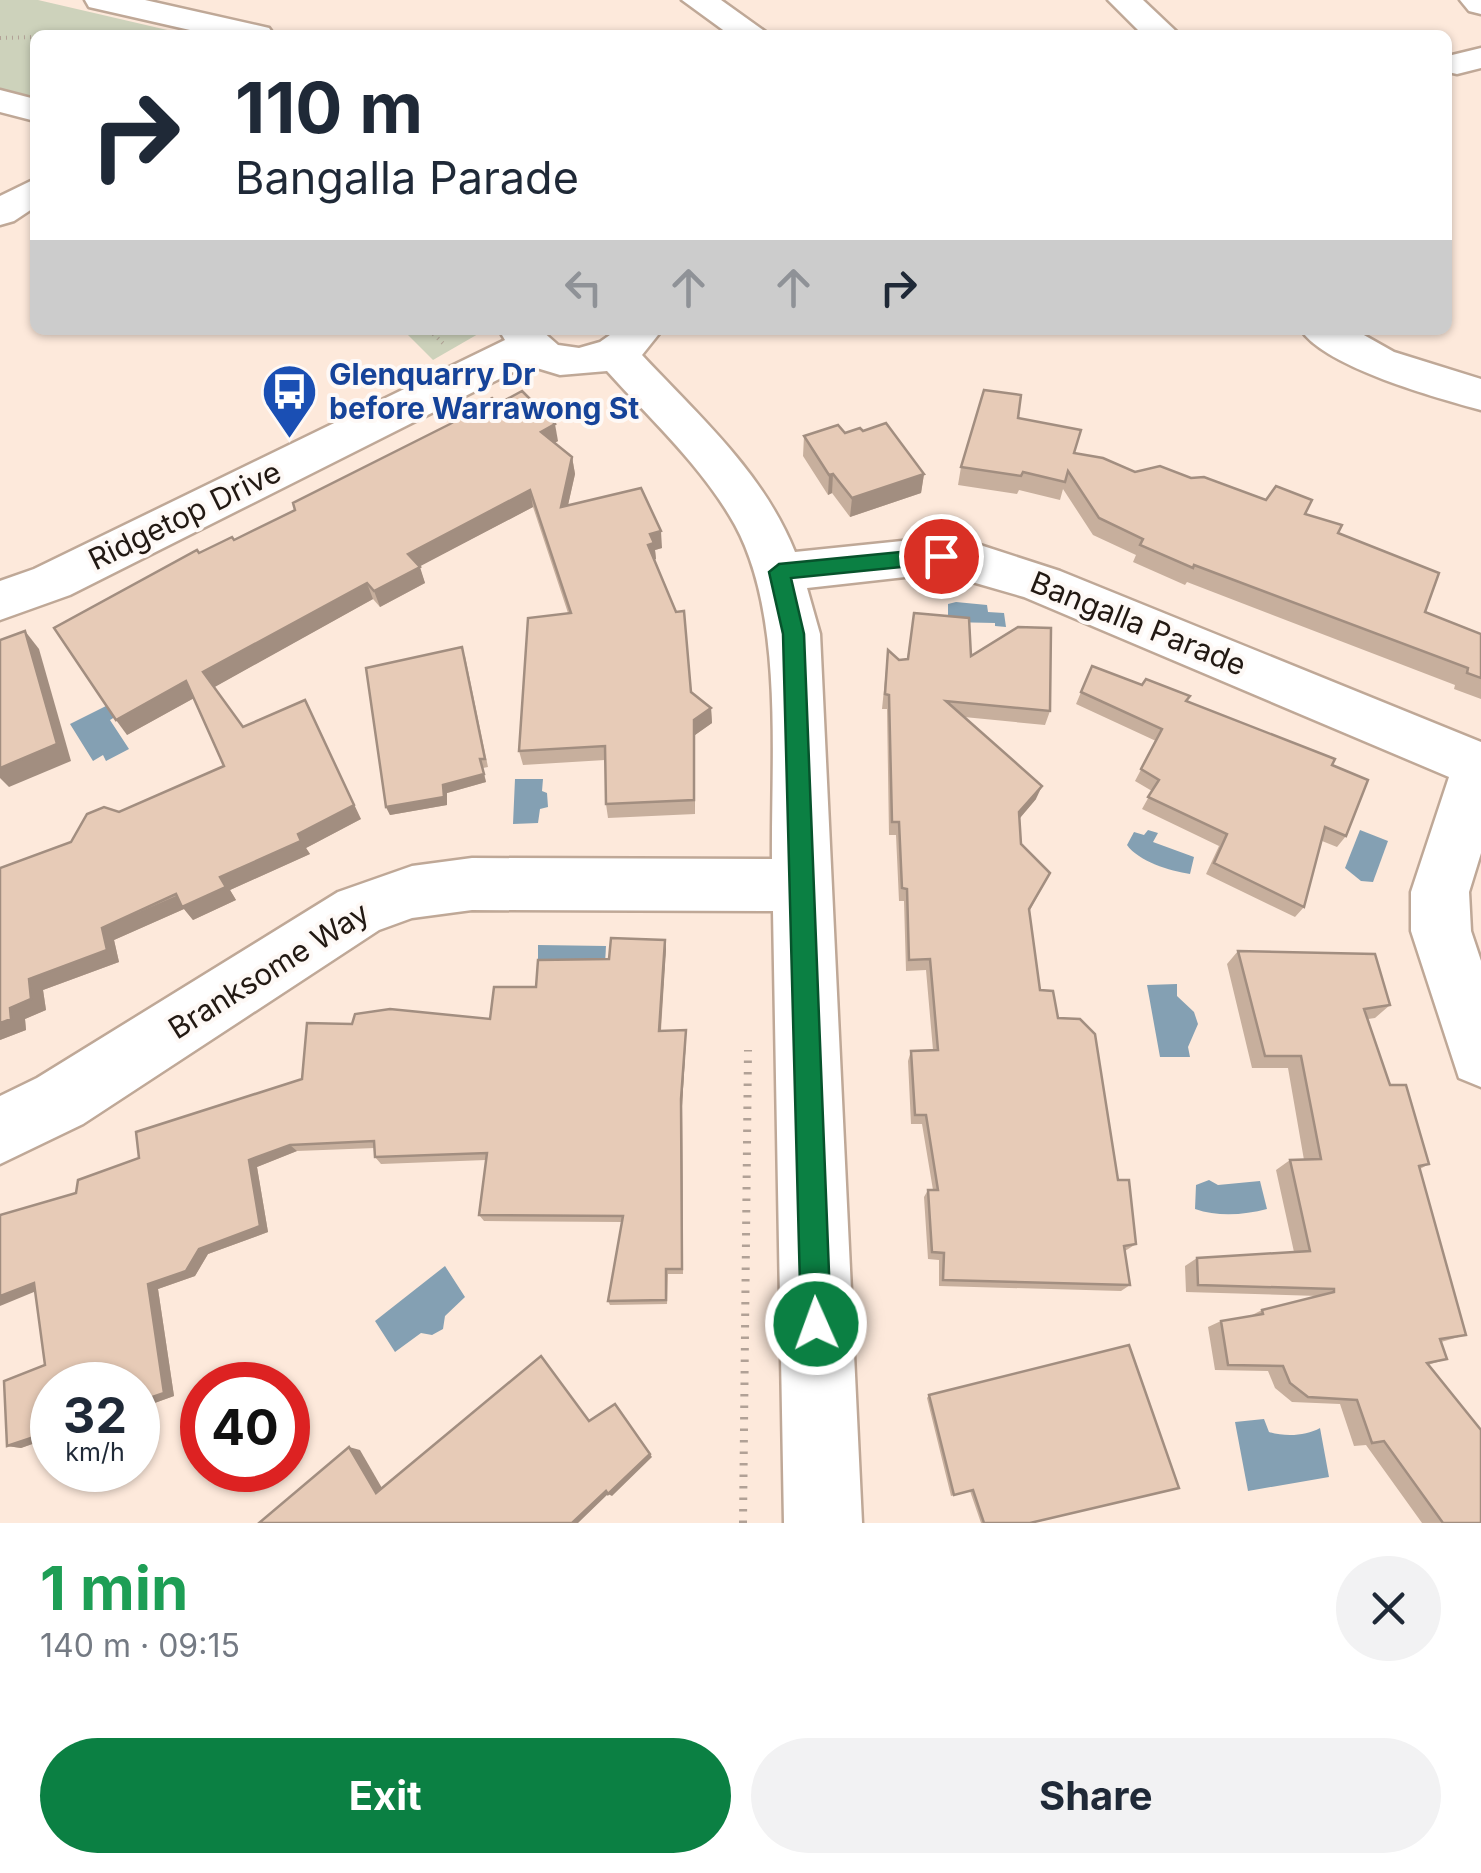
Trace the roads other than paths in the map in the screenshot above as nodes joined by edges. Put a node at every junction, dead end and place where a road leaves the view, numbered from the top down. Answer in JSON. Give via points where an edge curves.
{"nodes":[{"id":1,"x":101,"y":0,"type":"edge"},
{"id":2,"x":220,"y":0,"type":"edge"},
{"id":3,"x":698,"y":0,"type":"edge"},
{"id":4,"x":1124,"y":0,"type":"edge"},
{"id":5,"x":192,"y":21,"type":"junction"},
{"id":6,"x":234,"y":30,"type":"edge"},
{"id":7,"x":744,"y":30,"type":"edge"},
{"id":8,"x":1157,"y":30,"type":"edge"},
{"id":9,"x":0,"y":101,"type":"edge"},
{"id":10,"x":30,"y":109,"type":"edge"},
{"id":11,"x":30,"y":193,"type":"edge"},
{"id":12,"x":0,"y":213,"type":"edge"},
{"id":13,"x":1331,"y":335,"type":"edge"},
{"id":14,"x":524,"y":338,"type":"edge"},
{"id":15,"x":629,"y":342,"type":"edge"},
{"id":16,"x":1481,"y":395,"type":"edge"},
{"id":17,"x":779,"y":572,"type":"junction"},
{"id":18,"x":0,"y":602,"type":"edge"},
{"id":19,"x":1480,"y":766,"type":"edge"},
{"id":20,"x":800,"y":885,"type":"junction"},
{"id":21,"x":1481,"y":1056,"type":"edge"},
{"id":22,"x":0,"y":1131,"type":"edge"},
{"id":23,"x":823,"y":1523,"type":"edge"}],
"edges":[{"from":1,"to":5,"type":"street"},
{"from":2,"to":5,"type":"street"},
{"from":3,"to":7,"type":"street"},
{"from":4,"to":8,"type":"street"},
{"from":5,"to":6,"type":"street"},
{"from":9,"to":10,"type":"street"},
{"from":11,"to":12,"type":"street"},
{"from":13,"to":16,"type":"street","via":[[1379,362]]},
{"from":14,"to":15,"type":"street","via":[[540,354],[569,362]]},
{"from":14,"to":18,"type":"street","name":"Ridgetop Drive","via":[[52,582]]},
{"from":15,"to":17,"type":"street","via":[[756,518]]},
{"from":17,"to":19,"type":"street","name":"Bangalla Parade","via":[[941,556],[980,563]]},
{"from":17,"to":20,"type":"street","via":[[794,634]]},
{"from":19,"to":21,"type":"street","via":[[1440,892],[1440,912]]},
{"from":20,"to":22,"type":"street","name":"Branksome Way","via":[[472,884],[387,900],[334,926],[60,1102]]},
{"from":20,"to":23,"type":"street"}]}
